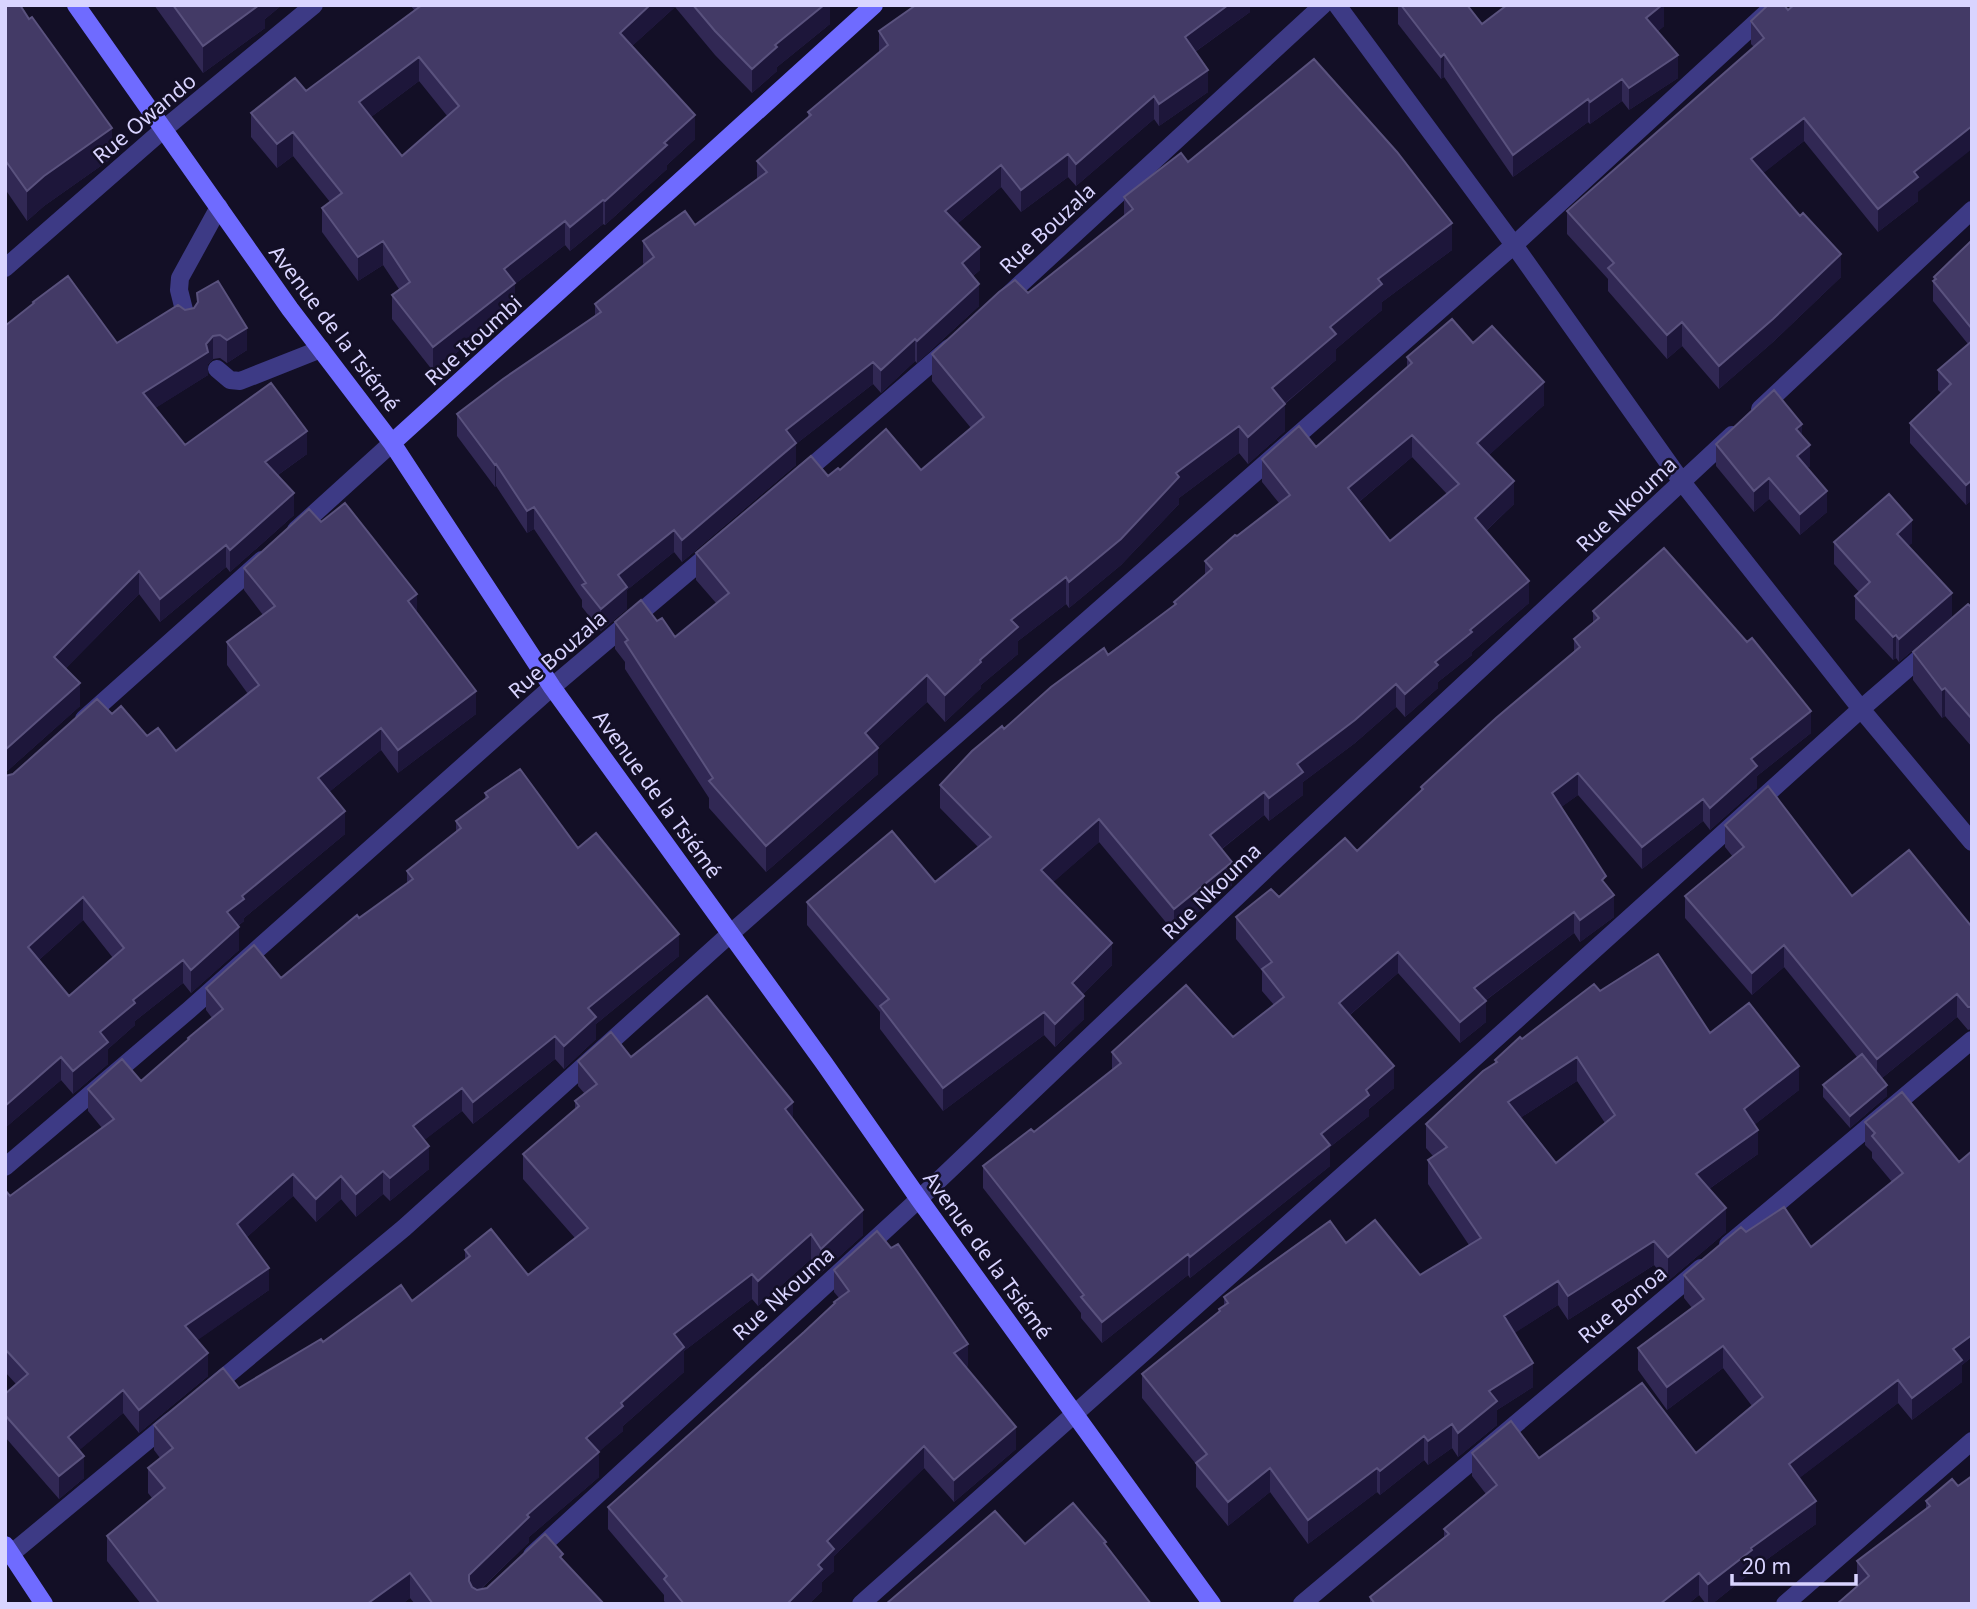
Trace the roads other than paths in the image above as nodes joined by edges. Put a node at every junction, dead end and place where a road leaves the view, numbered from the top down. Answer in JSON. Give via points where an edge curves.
{"nodes":[{"id":1,"x":76,"y":5,"type":"edge"},
{"id":2,"x":314,"y":5,"type":"edge"},
{"id":3,"x":874,"y":5,"type":"edge"},
{"id":4,"x":1324,"y":5,"type":"edge"},
{"id":5,"x":1337,"y":5,"type":"edge"},
{"id":6,"x":1775,"y":5,"type":"edge"},
{"id":7,"x":164,"y":130,"type":"junction"},
{"id":8,"x":219,"y":207,"type":"junction"},
{"id":9,"x":1972,"y":210,"type":"edge"},
{"id":10,"x":1514,"y":245,"type":"junction"},
{"id":11,"x":5,"y":268,"type":"edge"},
{"id":12,"x":995,"y":306,"type":"edge"},
{"id":13,"x":187,"y":322,"type":"edge"},
{"id":14,"x":965,"y":334,"type":"edge"},
{"id":15,"x":321,"y":349,"type":"junction"},
{"id":16,"x":217,"y":369,"type":"dead end"},
{"id":17,"x":392,"y":443,"type":"junction"},
{"id":18,"x":1682,"y":482,"type":"junction"},
{"id":19,"x":786,"y":489,"type":"edge"},
{"id":20,"x":722,"y":543,"type":"edge"},
{"id":21,"x":1942,"y":640,"type":"edge"},
{"id":22,"x":552,"y":687,"type":"junction"},
{"id":23,"x":1861,"y":709,"type":"junction"},
{"id":24,"x":74,"y":728,"type":"edge"},
{"id":25,"x":1972,"y":842,"type":"edge"},
{"id":26,"x":730,"y":934,"type":"junction"},
{"id":27,"x":1972,"y":1040,"type":"edge"},
{"id":28,"x":5,"y":1167,"type":"edge"},
{"id":29,"x":919,"y":1199,"type":"junction"},
{"id":30,"x":1074,"y":1414,"type":"junction"},
{"id":31,"x":1972,"y":1441,"type":"edge"},
{"id":32,"x":9,"y":1549,"type":"edge"},
{"id":33,"x":519,"y":1567,"type":"edge"},
{"id":34,"x":44,"y":1604,"type":"edge"},
{"id":35,"x":861,"y":1604,"type":"edge"},
{"id":36,"x":1212,"y":1604,"type":"edge"},
{"id":37,"x":1302,"y":1604,"type":"edge"},
{"id":38,"x":1785,"y":1604,"type":"edge"}],
"edges":[{"from":1,"to":7,"type":"main road","name":"Avenue de la Tsiémé"},
{"from":2,"to":7,"type":"street","name":"Rue Owando"},
{"from":3,"to":17,"type":"main road","name":"Rue Itoumbi"},
{"from":4,"to":12,"type":"street","name":"Rue Bouzala"},
{"from":5,"to":10,"type":"street"},
{"from":6,"to":10,"type":"street"},
{"from":7,"to":8,"type":"main road","name":"Avenue de la Tsiémé"},
{"from":7,"to":11,"type":"street","name":"Rue Owando"},
{"from":8,"to":13,"type":"street","via":[[180,278]]},
{"from":8,"to":15,"type":"main road","name":"Avenue de la Tsiémé"},
{"from":9,"to":18,"type":"street","name":"Rue Nkouma"},
{"from":10,"to":18,"type":"street"},
{"from":10,"to":26,"type":"street"},
{"from":14,"to":19,"type":"street"},
{"from":15,"to":16,"type":"street","via":[[240,382]]},
{"from":15,"to":17,"type":"main road","name":"Avenue de la Tsiémé"},
{"from":17,"to":22,"type":"main road","name":"Avenue de la Tsiémé"},
{"from":17,"to":24,"type":"street","name":"Rue Itoumbi"},
{"from":18,"to":23,"type":"street"},
{"from":18,"to":29,"type":"street","name":"Rue Nkouma"},
{"from":20,"to":22,"type":"street","name":"Rue Bouzala"},
{"from":21,"to":23,"type":"street"},
{"from":22,"to":26,"type":"main road","name":"Avenue de la Tsiémé"},
{"from":22,"to":28,"type":"street","name":"Rue Bouzala"},
{"from":23,"to":25,"type":"street"},
{"from":23,"to":30,"type":"street"},
{"from":26,"to":29,"type":"main road","name":"Avenue de la Tsiémé"},
{"from":26,"to":32,"type":"street","via":[[404,1228]]},
{"from":27,"to":37,"type":"street","name":"Rue Bonoa"},
{"from":29,"to":30,"type":"main road","name":"Avenue de la Tsiémé"},
{"from":29,"to":33,"type":"street","name":"Rue Nkouma"},
{"from":30,"to":35,"type":"street"},
{"from":30,"to":36,"type":"main road","name":"Avenue de la Tsiémé"},
{"from":31,"to":38,"type":"street"},
{"from":32,"to":34,"type":"main road"}]}
